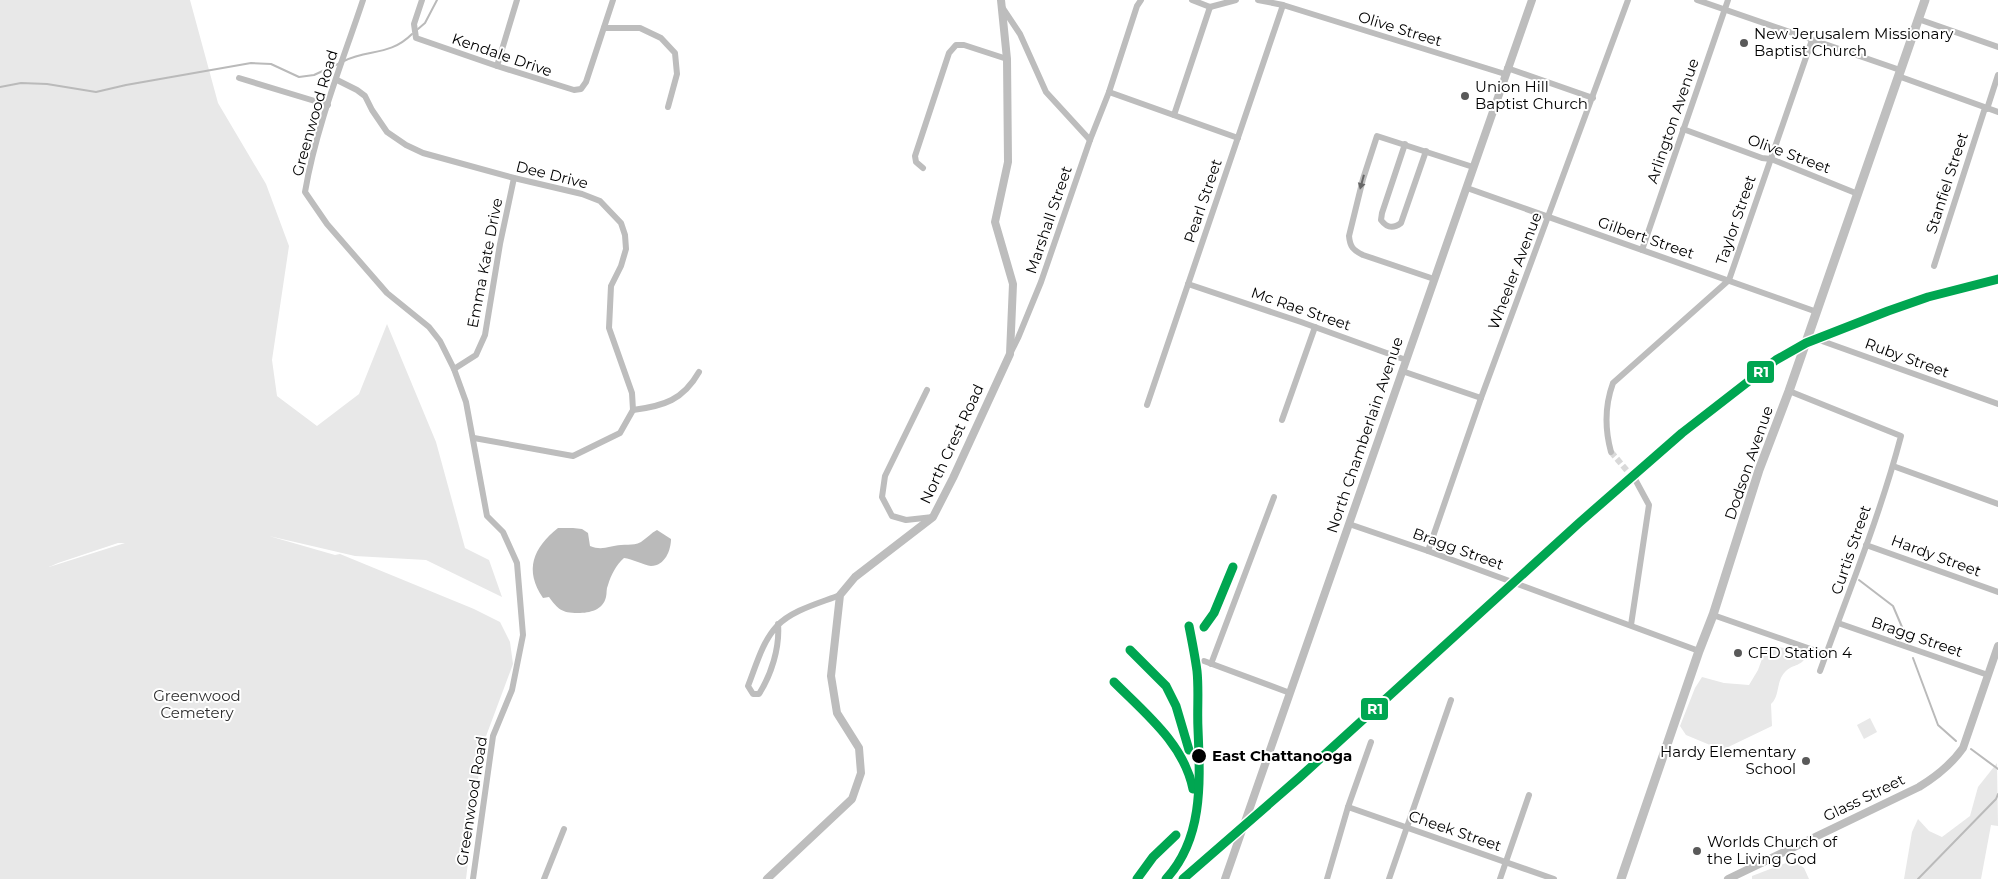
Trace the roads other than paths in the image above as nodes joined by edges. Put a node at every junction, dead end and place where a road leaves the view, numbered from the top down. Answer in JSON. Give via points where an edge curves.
{"nodes":[{"id":1,"x":363,"y":0,"type":"edge"},
{"id":2,"x":422,"y":0,"type":"edge"},
{"id":3,"x":517,"y":0,"type":"edge"},
{"id":4,"x":613,"y":0,"type":"edge"},
{"id":5,"x":1141,"y":0,"type":"edge"},
{"id":6,"x":1192,"y":0,"type":"edge"},
{"id":7,"x":1236,"y":0,"type":"edge"},
{"id":8,"x":1258,"y":0,"type":"edge"},
{"id":9,"x":1532,"y":0,"type":"edge"},
{"id":10,"x":1628,"y":0,"type":"edge"},
{"id":11,"x":1697,"y":0,"type":"edge"},
{"id":12,"x":1728,"y":0,"type":"edge"},
{"id":13,"x":1925,"y":0,"type":"edge"},
{"id":14,"x":1001,"y":3,"type":"edge"},
{"id":15,"x":1283,"y":5,"type":"junction"},
{"id":16,"x":1210,"y":8,"type":"junction"},
{"id":17,"x":1725,"y":10,"type":"junction"},
{"id":18,"x":1918,"y":19,"type":"junction"},
{"id":19,"x":604,"y":28,"type":"junction"},
{"id":20,"x":1812,"y":40,"type":"junction"},
{"id":21,"x":1998,"y":47,"type":"edge"},
{"id":22,"x":1008,"y":59,"type":"junction"},
{"id":23,"x":497,"y":66,"type":"junction"},
{"id":24,"x":1506,"y":71,"type":"junction"},
{"id":25,"x":1899,"y":73,"type":"junction"},
{"id":26,"x":1998,"y":76,"type":"edge"},
{"id":27,"x":239,"y":78,"type":"dead end"},
{"id":28,"x":337,"y":80,"type":"junction"},
{"id":29,"x":1109,"y":92,"type":"junction"},
{"id":30,"x":1593,"y":98,"type":"junction"},
{"id":31,"x":328,"y":105,"type":"junction"},
{"id":32,"x":668,"y":107,"type":"dead end"},
{"id":33,"x":1986,"y":108,"type":"junction"},
{"id":34,"x":1998,"y":112,"type":"edge"},
{"id":35,"x":1174,"y":115,"type":"junction"},
{"id":36,"x":1683,"y":129,"type":"junction"},
{"id":37,"x":1238,"y":138,"type":"junction"},
{"id":38,"x":1090,"y":140,"type":"junction"},
{"id":39,"x":1406,"y":144,"type":"junction"},
{"id":40,"x":1426,"y":151,"type":"junction"},
{"id":41,"x":1771,"y":159,"type":"junction"},
{"id":42,"x":1473,"y":167,"type":"junction"},
{"id":43,"x":923,"y":168,"type":"dead end"},
{"id":44,"x":514,"y":178,"type":"junction"},
{"id":45,"x":1467,"y":188,"type":"junction"},
{"id":46,"x":1858,"y":194,"type":"junction"},
{"id":47,"x":1549,"y":217,"type":"junction"},
{"id":48,"x":1642,"y":250,"type":"junction"},
{"id":49,"x":1934,"y":266,"type":"dead end"},
{"id":50,"x":1434,"y":280,"type":"junction"},
{"id":51,"x":1729,"y":280,"type":"junction"},
{"id":52,"x":1188,"y":284,"type":"junction"},
{"id":53,"x":1816,"y":312,"type":"junction"},
{"id":54,"x":1315,"y":327,"type":"junction"},
{"id":55,"x":1808,"y":336,"type":"junction"},
{"id":56,"x":1010,"y":354,"type":"junction"},
{"id":57,"x":1406,"y":360,"type":"junction"},
{"id":58,"x":454,"y":369,"type":"junction"},
{"id":59,"x":1402,"y":371,"type":"junction"},
{"id":60,"x":699,"y":372,"type":"dead end"},
{"id":61,"x":927,"y":390,"type":"dead end"},
{"id":62,"x":1789,"y":391,"type":"junction"},
{"id":63,"x":1481,"y":398,"type":"junction"},
{"id":64,"x":1998,"y":404,"type":"edge"},
{"id":65,"x":1147,"y":405,"type":"dead end"},
{"id":66,"x":633,"y":410,"type":"junction"},
{"id":67,"x":1282,"y":420,"type":"dead end"},
{"id":68,"x":474,"y":438,"type":"junction"},
{"id":69,"x":1611,"y":452,"type":"tunnel mouth"},
{"id":70,"x":1893,"y":466,"type":"junction"},
{"id":71,"x":1636,"y":481,"type":"tunnel mouth"},
{"id":72,"x":1274,"y":496,"type":"dead end"},
{"id":73,"x":1998,"y":504,"type":"edge"},
{"id":74,"x":933,"y":517,"type":"junction"},
{"id":75,"x":1349,"y":524,"type":"junction"},
{"id":76,"x":1866,"y":545,"type":"junction"},
{"id":77,"x":1428,"y":551,"type":"junction"},
{"id":78,"x":1998,"y":592,"type":"edge"},
{"id":79,"x":840,"y":595,"type":"junction"},
{"id":80,"x":1713,"y":615,"type":"junction"},
{"id":81,"x":1838,"y":623,"type":"junction"},
{"id":82,"x":778,"y":624,"type":"junction"},
{"id":83,"x":1630,"y":625,"type":"junction"},
{"id":84,"x":1998,"y":646,"type":"edge"},
{"id":85,"x":1699,"y":651,"type":"junction"},
{"id":86,"x":1825,"y":654,"type":"junction"},
{"id":87,"x":1204,"y":662,"type":"dead end"},
{"id":88,"x":1211,"y":664,"type":"junction"},
{"id":89,"x":1820,"y":670,"type":"dead end"},
{"id":90,"x":1988,"y":675,"type":"junction"},
{"id":91,"x":1290,"y":693,"type":"junction"},
{"id":92,"x":1451,"y":700,"type":"dead end"},
{"id":93,"x":1371,"y":742,"type":"dead end"},
{"id":94,"x":1529,"y":795,"type":"dead end"},
{"id":95,"x":1348,"y":807,"type":"junction"},
{"id":96,"x":1407,"y":828,"type":"junction"},
{"id":97,"x":564,"y":829,"type":"dead end"},
{"id":98,"x":1506,"y":862,"type":"junction"},
{"id":99,"x":473,"y":879,"type":"edge"},
{"id":100,"x":544,"y":879,"type":"edge"},
{"id":101,"x":767,"y":879,"type":"edge"},
{"id":102,"x":1225,"y":879,"type":"edge"},
{"id":103,"x":1327,"y":879,"type":"edge"},
{"id":104,"x":1390,"y":879,"type":"edge"},
{"id":105,"x":1500,"y":879,"type":"edge"},
{"id":106,"x":1554,"y":879,"type":"edge"},
{"id":107,"x":1621,"y":879,"type":"edge"},
{"id":108,"x":1728,"y":879,"type":"edge"}],
"edges":[{"from":1,"to":28,"type":"street","name":"Greenwood Road"},
{"from":2,"to":23,"type":"street","name":"Kendale Drive","via":[[414,24],[416,38]]},
{"from":3,"to":23,"type":"street"},
{"from":4,"to":19,"type":"street"},
{"from":5,"to":29,"type":"street","name":"Marshall Street"},
{"from":6,"to":16,"type":"street"},
{"from":7,"to":16,"type":"street"},
{"from":8,"to":15,"type":"street","name":"Olive Street"},
{"from":9,"to":24,"type":"street","name":"North Chamberlain Avenue"},
{"from":10,"to":30,"type":"street","name":"Wheeler Avenue"},
{"from":11,"to":17,"type":"street"},
{"from":12,"to":17,"type":"street","name":"Arlington Avenue"},
{"from":13,"to":18,"type":"main road","name":"Dodson Avenue"},
{"from":14,"to":22,"type":"street","name":"North Crest Road"},
{"from":14,"to":38,"type":"street","via":[[1020,34],[1046,92]]},
{"from":15,"to":24,"type":"street","name":"Olive Street"},
{"from":15,"to":37,"type":"street","name":"Pearl Street"},
{"from":16,"to":35,"type":"street"},
{"from":17,"to":20,"type":"street"},
{"from":17,"to":36,"type":"street","name":"Arlington Avenue"},
{"from":18,"to":21,"type":"street"},
{"from":18,"to":25,"type":"main road","name":"Dodson Avenue"},
{"from":19,"to":23,"type":"street","name":"Kendale Drive","via":[[581,89],[561,87]]},
{"from":19,"to":32,"type":"street","via":[[640,28],[661,38],[675,53],[677,74]]},
{"from":20,"to":25,"type":"street"},
{"from":20,"to":41,"type":"street","name":"Taylor Street"},
{"from":22,"to":43,"type":"street","via":[[964,45],[956,45],[949,53],[914,156]]},
{"from":22,"to":56,"type":"street","name":"North Crest Road","via":[[1008,162],[995,222],[1013,284]]},
{"from":24,"to":30,"type":"street","name":"Olive Street"},
{"from":24,"to":42,"type":"street","name":"North Chamberlain Avenue"},
{"from":25,"to":33,"type":"street"},
{"from":25,"to":46,"type":"main road","name":"Dodson Avenue"},
{"from":26,"to":33,"type":"street","name":"Stanfiel Street"},
{"from":27,"to":31,"type":"street"},
{"from":28,"to":31,"type":"street","name":"Greenwood Road"},
{"from":28,"to":44,"type":"street","name":"Dee Drive","via":[[364,96],[387,132],[406,145],[423,153]]},
{"from":29,"to":35,"type":"street"},
{"from":29,"to":38,"type":"street","name":"Marshall Street"},
{"from":30,"to":47,"type":"street","name":"Wheeler Avenue"},
{"from":31,"to":58,"type":"street","name":"Greenwood Road","via":[[305,192],[326,224],[387,293],[429,327]]},
{"from":33,"to":34,"type":"street"},
{"from":33,"to":49,"type":"street","name":"Stanfiel Street"},
{"from":35,"to":37,"type":"street"},
{"from":36,"to":41,"type":"street","name":"Olive Street"},
{"from":36,"to":48,"type":"street","name":"Arlington Avenue"},
{"from":37,"to":52,"type":"street","name":"Pearl Street"},
{"from":38,"to":56,"type":"street","name":"Marshall Street","via":[[1041,282]]},
{"from":39,"to":40,"type":"street"},
{"from":39,"to":40,"type":"street","via":[[1382,213],[1384,224],[1390,227],[1401,223]]},
{"from":39,"to":50,"type":"street","one_way":true,"via":[[1377,136],[1363,179],[1349,236],[1350,244],[1363,255]]},
{"from":40,"to":42,"type":"street"},
{"from":41,"to":46,"type":"street","name":"Olive Street"},
{"from":41,"to":51,"type":"street","name":"Taylor Street"},
{"from":42,"to":45,"type":"street","name":"North Chamberlain Avenue"},
{"from":44,"to":58,"type":"street","name":"Emma Kate Drive","via":[[485,335],[476,355]]},
{"from":44,"to":66,"type":"street","name":"Dee Drive","via":[[600,201],[621,222],[626,249],[611,286],[609,328],[632,393]]},
{"from":45,"to":47,"type":"street","name":"Gilbert Street"},
{"from":45,"to":50,"type":"street","name":"North Chamberlain Avenue"},
{"from":46,"to":53,"type":"main road","name":"Dodson Avenue"},
{"from":47,"to":48,"type":"street","name":"Gilbert Street"},
{"from":47,"to":63,"type":"street","name":"Wheeler Avenue"},
{"from":48,"to":51,"type":"street","name":"Gilbert Street"},
{"from":50,"to":57,"type":"street","name":"North Chamberlain Avenue"},
{"from":51,"to":53,"type":"street","name":"Gilbert Street"},
{"from":51,"to":69,"type":"street","name":"Taylor Street","via":[[1613,383],[1606,430]]},
{"from":52,"to":54,"type":"street","name":"Mc Rae Street"},
{"from":52,"to":65,"type":"street","name":"Pearl Street"},
{"from":53,"to":55,"type":"main road","name":"Dodson Avenue"},
{"from":54,"to":57,"type":"street","name":"Mc Rae Street"},
{"from":54,"to":67,"type":"street"},
{"from":55,"to":62,"type":"main road","name":"Dodson Avenue"},
{"from":55,"to":64,"type":"street","name":"Ruby Street"},
{"from":56,"to":74,"type":"street","name":"North Crest Road"},
{"from":57,"to":59,"type":"street","name":"North Chamberlain Avenue"},
{"from":58,"to":68,"type":"street","name":"Greenwood Road"},
{"from":59,"to":63,"type":"street"},
{"from":59,"to":75,"type":"street","name":"North Chamberlain Avenue"},
{"from":60,"to":66,"type":"street","via":[[690,388],[670,401],[653,408]]},
{"from":61,"to":74,"type":"street","via":[[885,476],[882,497],[892,516],[906,520]]},
{"from":62,"to":70,"type":"street","name":"Curtis Street","via":[[1901,436]]},
{"from":62,"to":80,"type":"main road","name":"Dodson Avenue","via":[[1759,470]]},
{"from":63,"to":77,"type":"street","name":"Wheeler Avenue"},
{"from":66,"to":68,"type":"street","via":[[620,432],[573,456]]},
{"from":68,"to":99,"type":"street","name":"Greenwood Road","via":[[487,516],[503,532],[517,563],[524,635],[512,690],[493,736]]},
{"from":70,"to":73,"type":"street"},
{"from":70,"to":76,"type":"street","name":"Curtis Street"},
{"from":71,"to":83,"type":"street","via":[[1649,505]]},
{"from":72,"to":88,"type":"street"},
{"from":74,"to":79,"type":"street","name":"North Crest Road","via":[[855,577]]},
{"from":75,"to":77,"type":"street","name":"Bragg Street"},
{"from":75,"to":91,"type":"street","name":"North Chamberlain Avenue"},
{"from":76,"to":78,"type":"street","name":"Hardy Street"},
{"from":76,"to":81,"type":"street","name":"Curtis Street"},
{"from":77,"to":83,"type":"street","name":"Bragg Street"},
{"from":79,"to":82,"type":"street","via":[[799,611]]},
{"from":79,"to":101,"type":"street","via":[[831,676],[838,713],[859,748],[861,773],[852,799]]},
{"from":80,"to":85,"type":"main road","name":"Dodson Avenue"},
{"from":80,"to":86,"type":"street"},
{"from":81,"to":86,"type":"street","name":"Curtis Street"},
{"from":81,"to":90,"type":"street","name":"Bragg Street"},
{"from":82,"to":82,"type":"street","via":[[765,643],[748,686],[753,694],[758,694],[772,667]]},
{"from":83,"to":85,"type":"street","name":"Bragg Street"},
{"from":84,"to":90,"type":"street","name":"Glass Street"},
{"from":85,"to":107,"type":"main road","name":"Dodson Avenue"},
{"from":86,"to":89,"type":"street","name":"Curtis Street"},
{"from":87,"to":88,"type":"street"},
{"from":88,"to":91,"type":"street"},
{"from":90,"to":108,"type":"street","name":"Glass Street","via":[[1963,748],[1940,774]]},
{"from":91,"to":102,"type":"street","name":"North Chamberlain Avenue"},
{"from":92,"to":96,"type":"street"},
{"from":93,"to":95,"type":"street"},
{"from":94,"to":98,"type":"street"},
{"from":95,"to":96,"type":"street","name":"Cheek Street"},
{"from":95,"to":103,"type":"street"},
{"from":96,"to":98,"type":"street","name":"Cheek Street"},
{"from":96,"to":104,"type":"street"},
{"from":97,"to":100,"type":"street"},
{"from":98,"to":105,"type":"street"},
{"from":98,"to":106,"type":"street","name":"Cheek Street"}]}
